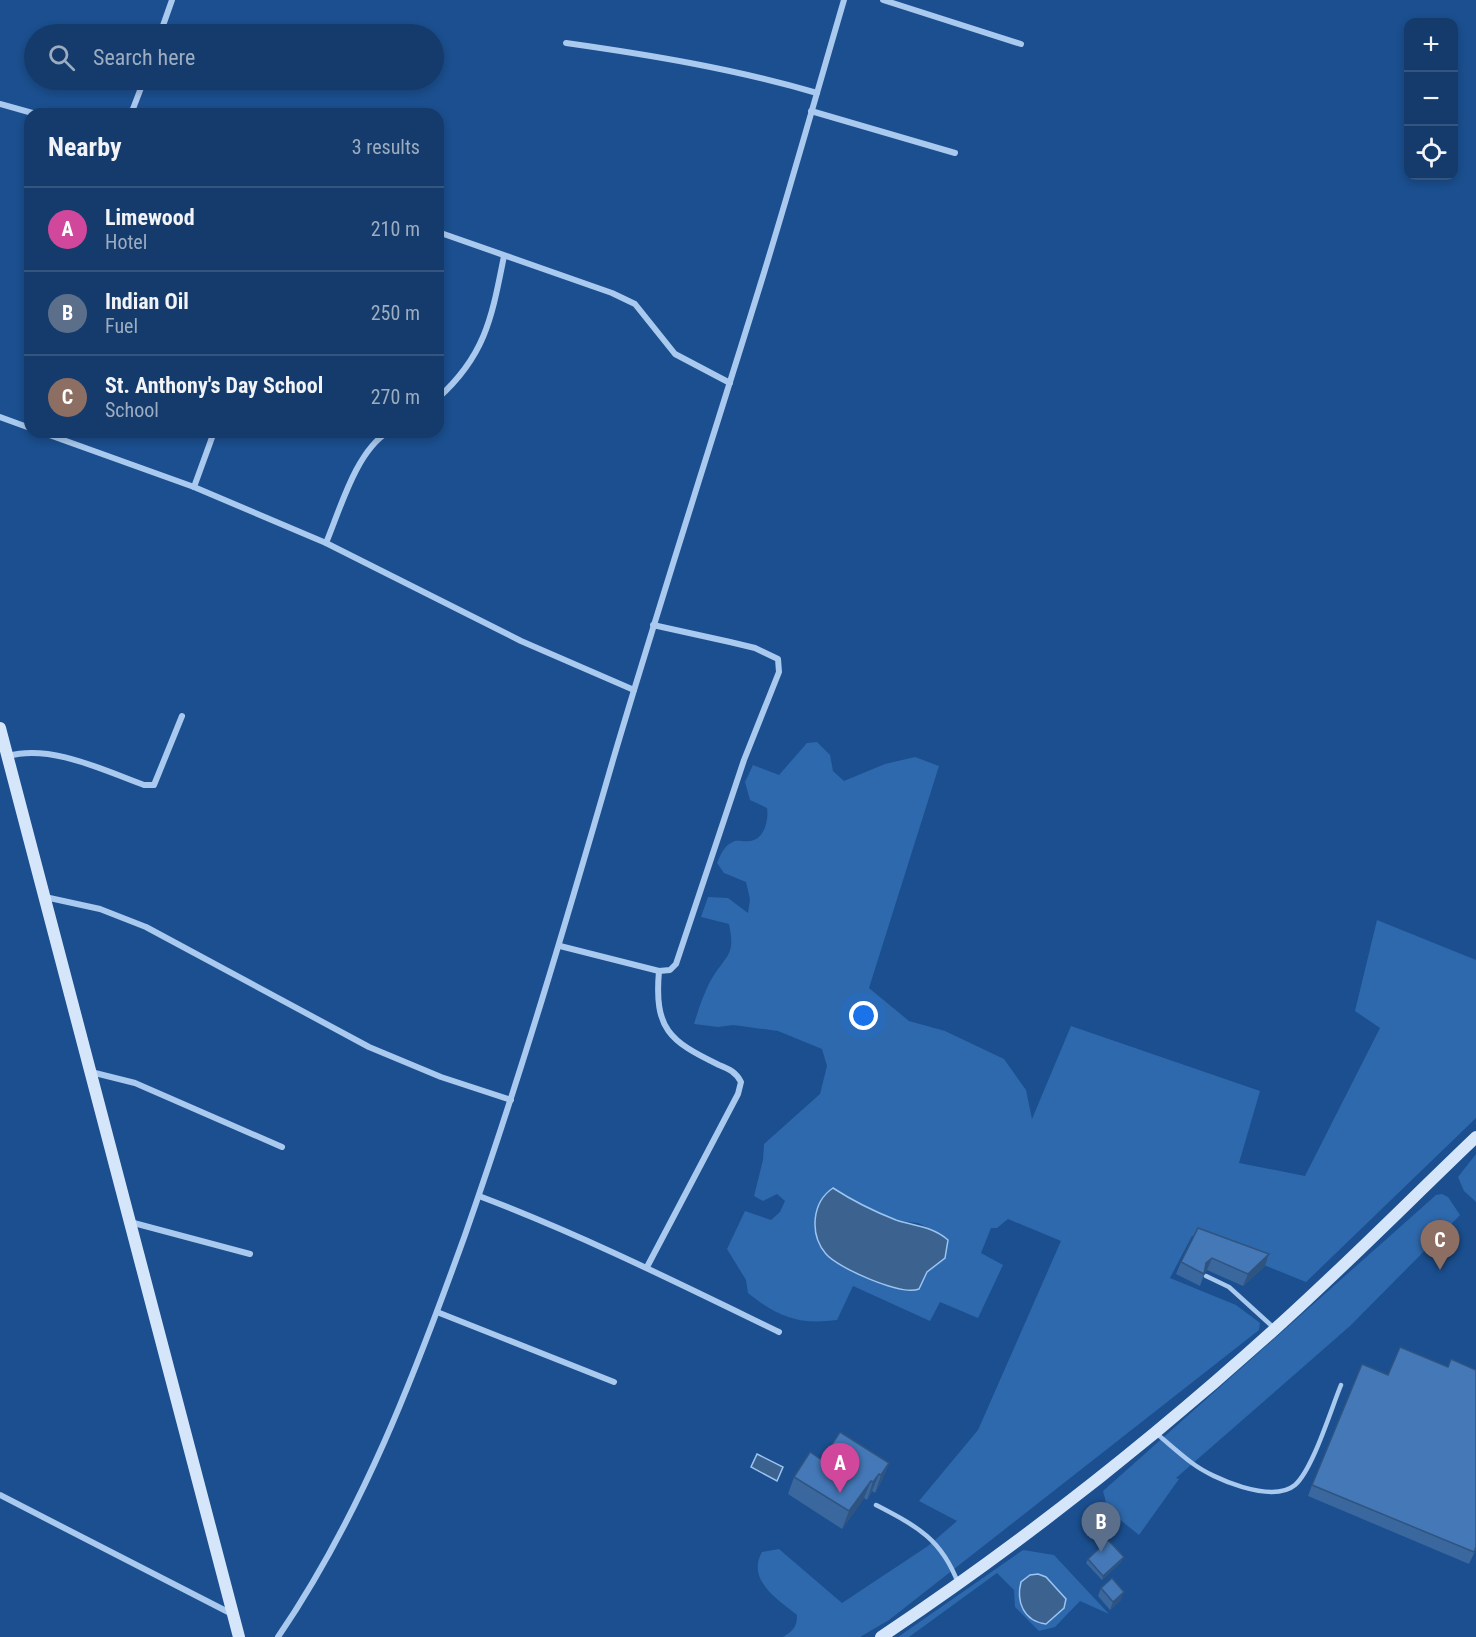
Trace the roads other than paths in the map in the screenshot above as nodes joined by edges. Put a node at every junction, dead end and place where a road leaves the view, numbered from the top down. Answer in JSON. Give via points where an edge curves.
{"nodes":[{"id":1,"x":172,"y":0,"type":"edge"},
{"id":2,"x":844,"y":0,"type":"edge"},
{"id":3,"x":882,"y":0,"type":"edge"},
{"id":4,"x":164,"y":24,"type":"edge"},
{"id":5,"x":566,"y":43,"type":"dead end"},
{"id":6,"x":1021,"y":44,"type":"dead end"},
{"id":7,"x":140,"y":90,"type":"edge"},
{"id":8,"x":817,"y":93,"type":"junction"},
{"id":9,"x":0,"y":104,"type":"edge"},
{"id":10,"x":132,"y":108,"type":"edge"},
{"id":11,"x":24,"y":111,"type":"edge"},
{"id":12,"x":811,"y":111,"type":"junction"},
{"id":13,"x":955,"y":153,"type":"dead end"},
{"id":14,"x":444,"y":234,"type":"edge"},
{"id":15,"x":504,"y":256,"type":"junction"},
{"id":16,"x":730,"y":383,"type":"junction"},
{"id":17,"x":444,"y":391,"type":"edge"},
{"id":18,"x":0,"y":417,"type":"edge"},
{"id":19,"x":24,"y":426,"type":"edge"},
{"id":20,"x":58,"y":438,"type":"edge"},
{"id":21,"x":211,"y":438,"type":"edge"},
{"id":22,"x":381,"y":438,"type":"edge"},
{"id":23,"x":194,"y":487,"type":"junction"},
{"id":24,"x":326,"y":543,"type":"junction"},
{"id":25,"x":653,"y":626,"type":"junction"},
{"id":26,"x":634,"y":690,"type":"junction"},
{"id":27,"x":182,"y":716,"type":"dead end"},
{"id":28,"x":0,"y":728,"type":"edge"},
{"id":29,"x":8,"y":757,"type":"junction"},
{"id":30,"x":44,"y":897,"type":"junction"},
{"id":31,"x":560,"y":946,"type":"junction"},
{"id":32,"x":659,"y":971,"type":"junction"},
{"id":33,"x":90,"y":1072,"type":"junction"},
{"id":34,"x":511,"y":1100,"type":"junction"},
{"id":35,"x":1476,"y":1137,"type":"edge"},
{"id":36,"x":282,"y":1147,"type":"dead end"},
{"id":37,"x":479,"y":1196,"type":"junction"},
{"id":38,"x":130,"y":1222,"type":"junction"},
{"id":39,"x":250,"y":1254,"type":"dead end"},
{"id":40,"x":647,"y":1267,"type":"junction"},
{"id":41,"x":1206,"y":1276,"type":"edge"},
{"id":42,"x":437,"y":1312,"type":"junction"},
{"id":43,"x":1275,"y":1329,"type":"junction"},
{"id":44,"x":779,"y":1332,"type":"dead end"},
{"id":45,"x":614,"y":1382,"type":"dead end"},
{"id":46,"x":1341,"y":1385,"type":"dead end"},
{"id":47,"x":1159,"y":1436,"type":"junction"},
{"id":48,"x":0,"y":1495,"type":"edge"},
{"id":49,"x":876,"y":1505,"type":"dead end"},
{"id":50,"x":958,"y":1585,"type":"junction"},
{"id":51,"x":233,"y":1615,"type":"junction"},
{"id":52,"x":239,"y":1637,"type":"edge"},
{"id":53,"x":278,"y":1637,"type":"edge"},
{"id":54,"x":881,"y":1637,"type":"edge"}],
"edges":[{"from":1,"to":4,"type":"street"},
{"from":2,"to":8,"type":"street"},
{"from":3,"to":6,"type":"street"},
{"from":5,"to":8,"type":"street","via":[[702,65]]},
{"from":7,"to":10,"type":"street"},
{"from":8,"to":12,"type":"street"},
{"from":9,"to":11,"type":"street"},
{"from":12,"to":13,"type":"street"},
{"from":12,"to":16,"type":"street"},
{"from":14,"to":15,"type":"street"},
{"from":15,"to":16,"type":"street","via":[[635,304],[675,354]]},
{"from":15,"to":17,"type":"street","via":[[483,338],[474,358]]},
{"from":16,"to":25,"type":"street"},
{"from":18,"to":19,"type":"street"},
{"from":20,"to":23,"type":"street"},
{"from":21,"to":23,"type":"street"},
{"from":22,"to":24,"type":"street","via":[[360,464]]},
{"from":23,"to":24,"type":"street"},
{"from":24,"to":26,"type":"street","via":[[521,641]]},
{"from":25,"to":26,"type":"street"},
{"from":25,"to":32,"type":"street","via":[[755,648],[775,656],[780,663],[676,964],[670,970]]},
{"from":26,"to":31,"type":"street"},
{"from":27,"to":29,"type":"street","via":[[154,785],[58,757],[23,752]]},
{"from":28,"to":29,"type":"street"},
{"from":29,"to":30,"type":"street"},
{"from":30,"to":33,"type":"street"},
{"from":30,"to":34,"type":"street","via":[[100,909],[146,927],[369,1047]]},
{"from":31,"to":32,"type":"street"},
{"from":31,"to":34,"type":"street"},
{"from":32,"to":40,"type":"street","via":[[657,991],[664,1027],[695,1053],[732,1071],[741,1082]]},
{"from":33,"to":36,"type":"street","via":[[135,1083]]},
{"from":33,"to":38,"type":"street"},
{"from":34,"to":37,"type":"street"},
{"from":35,"to":43,"type":"street"},
{"from":37,"to":40,"type":"street"},
{"from":37,"to":42,"type":"street"},
{"from":38,"to":39,"type":"street"},
{"from":38,"to":51,"type":"street"},
{"from":40,"to":44,"type":"street"},
{"from":41,"to":43,"type":"lane","via":[[1226,1285]]},
{"from":42,"to":45,"type":"street"},
{"from":42,"to":53,"type":"street","via":[[349,1518]]},
{"from":43,"to":47,"type":"street"},
{"from":46,"to":47,"type":"lane","via":[[1310,1462],[1296,1484],[1286,1491],[1271,1492],[1216,1477]]},
{"from":47,"to":50,"type":"street"},
{"from":48,"to":51,"type":"street"},
{"from":49,"to":50,"type":"lane","via":[[934,1540]]},
{"from":50,"to":54,"type":"street"},
{"from":51,"to":52,"type":"street"}]}
